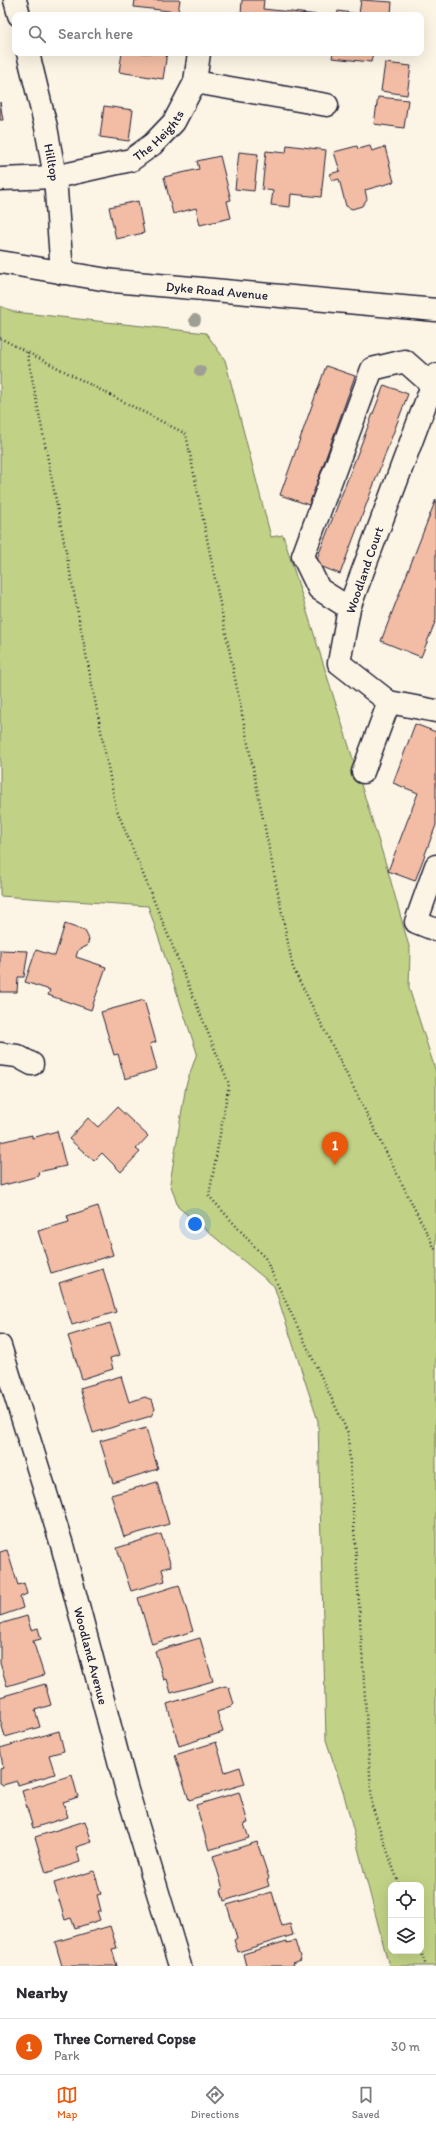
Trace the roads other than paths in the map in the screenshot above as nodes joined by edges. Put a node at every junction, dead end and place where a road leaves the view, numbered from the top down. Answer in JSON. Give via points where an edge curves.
{"nodes":[{"id":1,"x":15,"y":0,"type":"edge"},
{"id":2,"x":18,"y":12,"type":"edge"},
{"id":3,"x":29,"y":56,"type":"edge"},
{"id":4,"x":199,"y":56,"type":"edge"},
{"id":5,"x":195,"y":82,"type":"junction"},
{"id":6,"x":327,"y":105,"type":"dead end"},
{"id":7,"x":56,"y":177,"type":"junction"},
{"id":8,"x":0,"y":179,"type":"edge"},
{"id":9,"x":0,"y":262,"type":"edge"},
{"id":10,"x":62,"y":273,"type":"junction"},
{"id":11,"x":436,"y":310,"type":"edge"},
{"id":12,"x":434,"y":380,"type":"edge"},
{"id":13,"x":349,"y":608,"type":"junction"},
{"id":14,"x":389,"y":702,"type":"junction"},
{"id":15,"x":436,"y":711,"type":"edge"},
{"id":16,"x":363,"y":772,"type":"dead end"},
{"id":17,"x":436,"y":866,"type":"edge"},
{"id":18,"x":436,"y":930,"type":"edge"},
{"id":19,"x":0,"y":1054,"type":"edge"},
{"id":20,"x":32,"y":1064,"type":"dead end"},
{"id":21,"x":0,"y":1346,"type":"edge"},
{"id":22,"x":180,"y":1966,"type":"edge"}],
"edges":[{"from":1,"to":2,"type":"street"},
{"from":3,"to":7,"type":"street","name":"Hilltop"},
{"from":4,"to":5,"type":"street","name":"The Heights"},
{"from":5,"to":6,"type":"street"},
{"from":5,"to":7,"type":"street","name":"The Heights","via":[[174,122],[153,144],[131,160]]},
{"from":7,"to":8,"type":"street","name":"The Heights"},
{"from":7,"to":10,"type":"street","name":"Hilltop"},
{"from":9,"to":10,"type":"street","name":"Dyke Road Avenue"},
{"from":10,"to":11,"type":"street","name":"Dyke Road Avenue","via":[[114,281]]},
{"from":12,"to":13,"type":"street","name":"Woodland Court"},
{"from":12,"to":13,"type":"street","via":[[405,361],[372,369],[303,556],[319,589]]},
{"from":13,"to":14,"type":"street","name":"Woodland Court","via":[[339,663]]},
{"from":14,"to":15,"type":"street","name":"Woodland Court"},
{"from":14,"to":16,"type":"street"},
{"from":17,"to":18,"type":"street","via":[[416,922]]},
{"from":19,"to":20,"type":"street","via":[[17,1056]]},
{"from":21,"to":22,"type":"street","name":"Woodland Avenue","via":[[62,1545],[126,1787]]}]}
